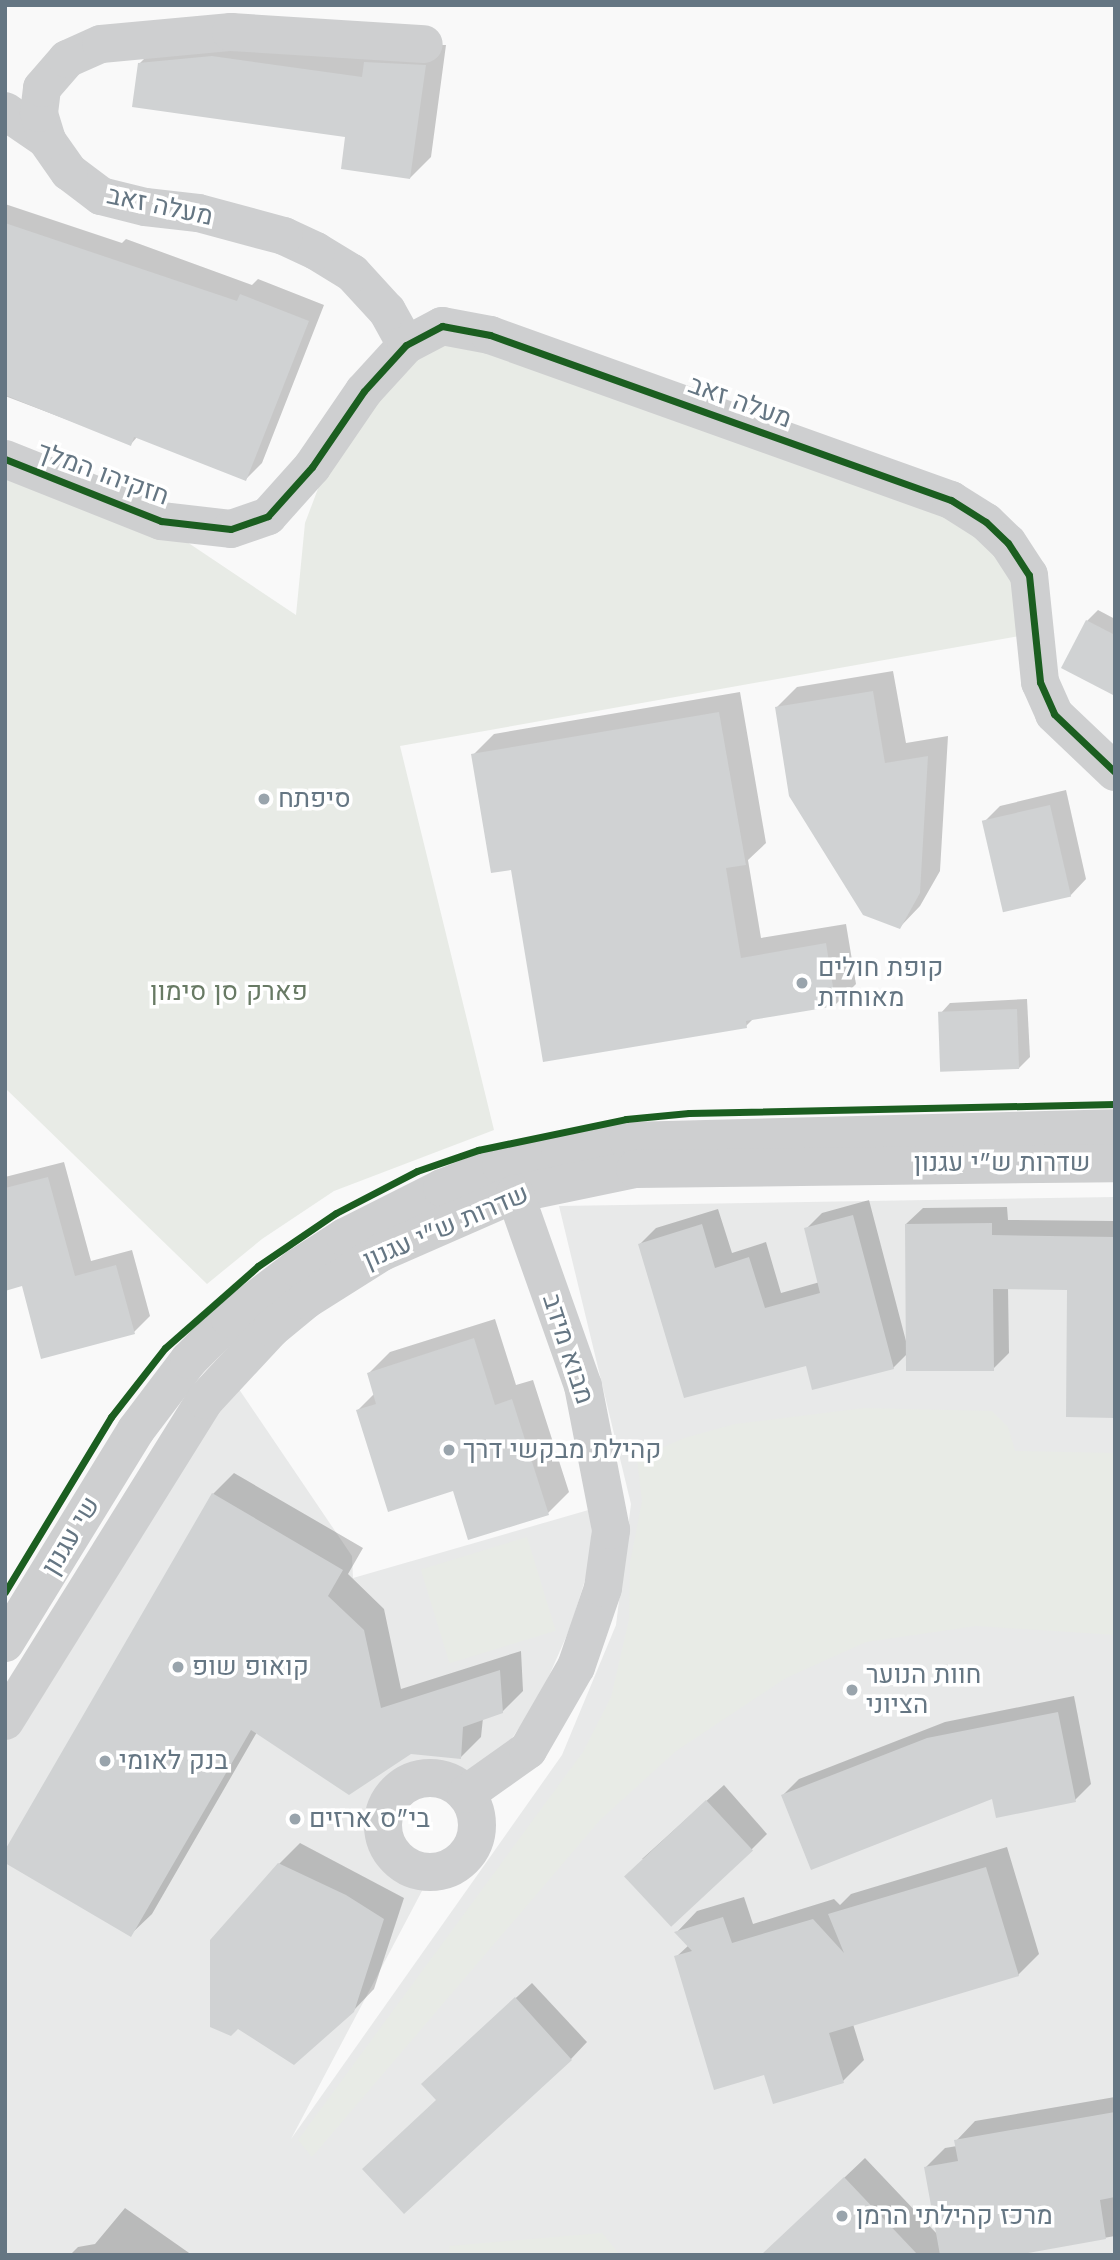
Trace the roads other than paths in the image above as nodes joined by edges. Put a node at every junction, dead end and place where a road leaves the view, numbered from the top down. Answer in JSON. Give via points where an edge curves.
{"nodes":[{"id":1,"x":424,"y":44,"type":"dead end"},
{"id":2,"x":5,"y":111,"type":"edge"},
{"id":3,"x":47,"y":140,"type":"junction"},
{"id":4,"x":406,"y":345,"type":"junction"},
{"id":5,"x":5,"y":460,"type":"edge"},
{"id":6,"x":268,"y":516,"type":"joint"},
{"id":7,"x":1115,"y":772,"type":"edge"},
{"id":8,"x":1115,"y":1128,"type":"edge"},
{"id":9,"x":1115,"y":1163,"type":"edge"},
{"id":10,"x":515,"y":1194,"type":"junction"},
{"id":11,"x":136,"y":1430,"type":"joint"},
{"id":12,"x":5,"y":1643,"type":"edge"},
{"id":13,"x":5,"y":1721,"type":"edge"},
{"id":14,"x":466,"y":1794,"type":"dead end"}],
"edges":[{"from":1,"to":3,"type":"street","name":"מעלה זאב","via":[[231,32],[101,44],[67,59],[42,88],[39,113]]},
{"from":2,"to":3,"type":"street"},
{"from":3,"to":4,"type":"street","name":"מעלה זאב","via":[[69,172],[101,196],[198,213],[284,236],[316,251],[352,273],[387,311]]},
{"from":4,"to":6,"type":"street","name":"מעלה זאב","via":[[364,391],[312,467]]},
{"from":4,"to":7,"type":"street","name":"מעלה זאב","via":[[442,326],[490,335],[951,500],[1008,543],[1029,575],[1040,682],[1054,714]]},
{"from":5,"to":6,"type":"street","name":"חזקיהו המלך","via":[[161,521],[231,529]]},
{"from":8,"to":11,"type":"street","name":"שדרות ש\"י עגנון","via":[[653,1140],[560,1150],[501,1165],[442,1188],[345,1237],[258,1297],[189,1360]]},
{"from":9,"to":10,"type":"street","name":"שדרות ש\"י עגנון","via":[[702,1165],[584,1176]]},
{"from":10,"to":13,"type":"street","name":"שדרות ש\"י עגנון","via":[[427,1230],[341,1275],[280,1321],[246,1355],[183,1431]]},
{"from":10,"to":14,"type":"street","name":"מבוא מידב","via":[[583,1386],[611,1530],[603,1588],[576,1667],[527,1750]]},
{"from":11,"to":12,"type":"street","name":"שי עגנון"}]}
